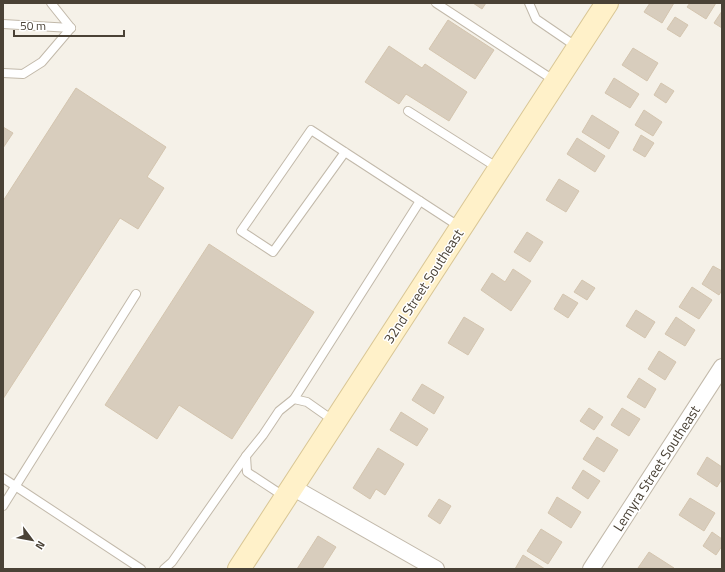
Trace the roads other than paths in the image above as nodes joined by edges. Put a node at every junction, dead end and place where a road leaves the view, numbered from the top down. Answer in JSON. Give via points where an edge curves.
{"nodes":[{"id":1,"x":51,"y":3,"type":"edge"},
{"id":2,"x":436,"y":3,"type":"edge"},
{"id":3,"x":529,"y":3,"type":"edge"},
{"id":4,"x":607,"y":3,"type":"edge"},
{"id":5,"x":3,"y":24,"type":"edge"},
{"id":6,"x":71,"y":28,"type":"junction"},
{"id":7,"x":578,"y":48,"type":"junction"},
{"id":8,"x":3,"y":73,"type":"edge"},
{"id":9,"x":556,"y":82,"type":"junction"},
{"id":10,"x":408,"y":111,"type":"dead end"},
{"id":11,"x":345,"y":152,"type":"junction"},
{"id":12,"x":499,"y":169,"type":"junction"},
{"id":13,"x":420,"y":201,"type":"junction"},
{"id":14,"x":461,"y":228,"type":"junction"},
{"id":15,"x":136,"y":294,"type":"dead end"},
{"id":16,"x":722,"y":367,"type":"edge"},
{"id":17,"x":294,"y":399,"type":"junction"},
{"id":18,"x":335,"y":421,"type":"junction"},
{"id":19,"x":246,"y":456,"type":"junction"},
{"id":20,"x":3,"y":478,"type":"edge"},
{"id":21,"x":15,"y":486,"type":"junction"},
{"id":22,"x":289,"y":492,"type":"junction"},
{"id":23,"x":3,"y":506,"type":"edge"},
{"id":24,"x":141,"y":569,"type":"edge"},
{"id":25,"x":164,"y":569,"type":"edge"},
{"id":26,"x":239,"y":569,"type":"edge"},
{"id":27,"x":436,"y":569,"type":"edge"},
{"id":28,"x":590,"y":569,"type":"edge"}],
"edges":[{"from":1,"to":6,"type":"lane"},
{"from":2,"to":9,"type":"lane"},
{"from":3,"to":7,"type":"lane","via":[[536,19]]},
{"from":4,"to":7,"type":"street","name":"32nd Street Southeast"},
{"from":5,"to":6,"type":"lane"},
{"from":6,"to":8,"type":"lane","via":[[42,62],[23,74]]},
{"from":7,"to":9,"type":"street","name":"32nd Street Southeast"},
{"from":9,"to":12,"type":"street","name":"32nd Street Southeast"},
{"from":10,"to":12,"type":"lane"},
{"from":11,"to":11,"type":"lane","via":[[311,130],[241,231],[273,252]]},
{"from":11,"to":13,"type":"lane"},
{"from":12,"to":14,"type":"street","name":"32nd Street Southeast"},
{"from":13,"to":14,"type":"lane"},
{"from":13,"to":17,"type":"lane"},
{"from":14,"to":18,"type":"street","name":"32nd Street Southeast"},
{"from":15,"to":21,"type":"lane"},
{"from":16,"to":28,"type":"street","name":"Lemyra Street Southeast"},
{"from":17,"to":18,"type":"lane","via":[[307,402]]},
{"from":17,"to":19,"type":"lane","via":[[279,411]]},
{"from":18,"to":22,"type":"street","name":"32nd Street Southeast"},
{"from":19,"to":22,"type":"lane","via":[[247,472]]},
{"from":19,"to":25,"type":"lane","via":[[172,562]]},
{"from":20,"to":21,"type":"lane"},
{"from":21,"to":23,"type":"lane"},
{"from":21,"to":24,"type":"lane"},
{"from":22,"to":26,"type":"street","name":"32nd Street Southeast"},
{"from":22,"to":27,"type":"street"}]}
